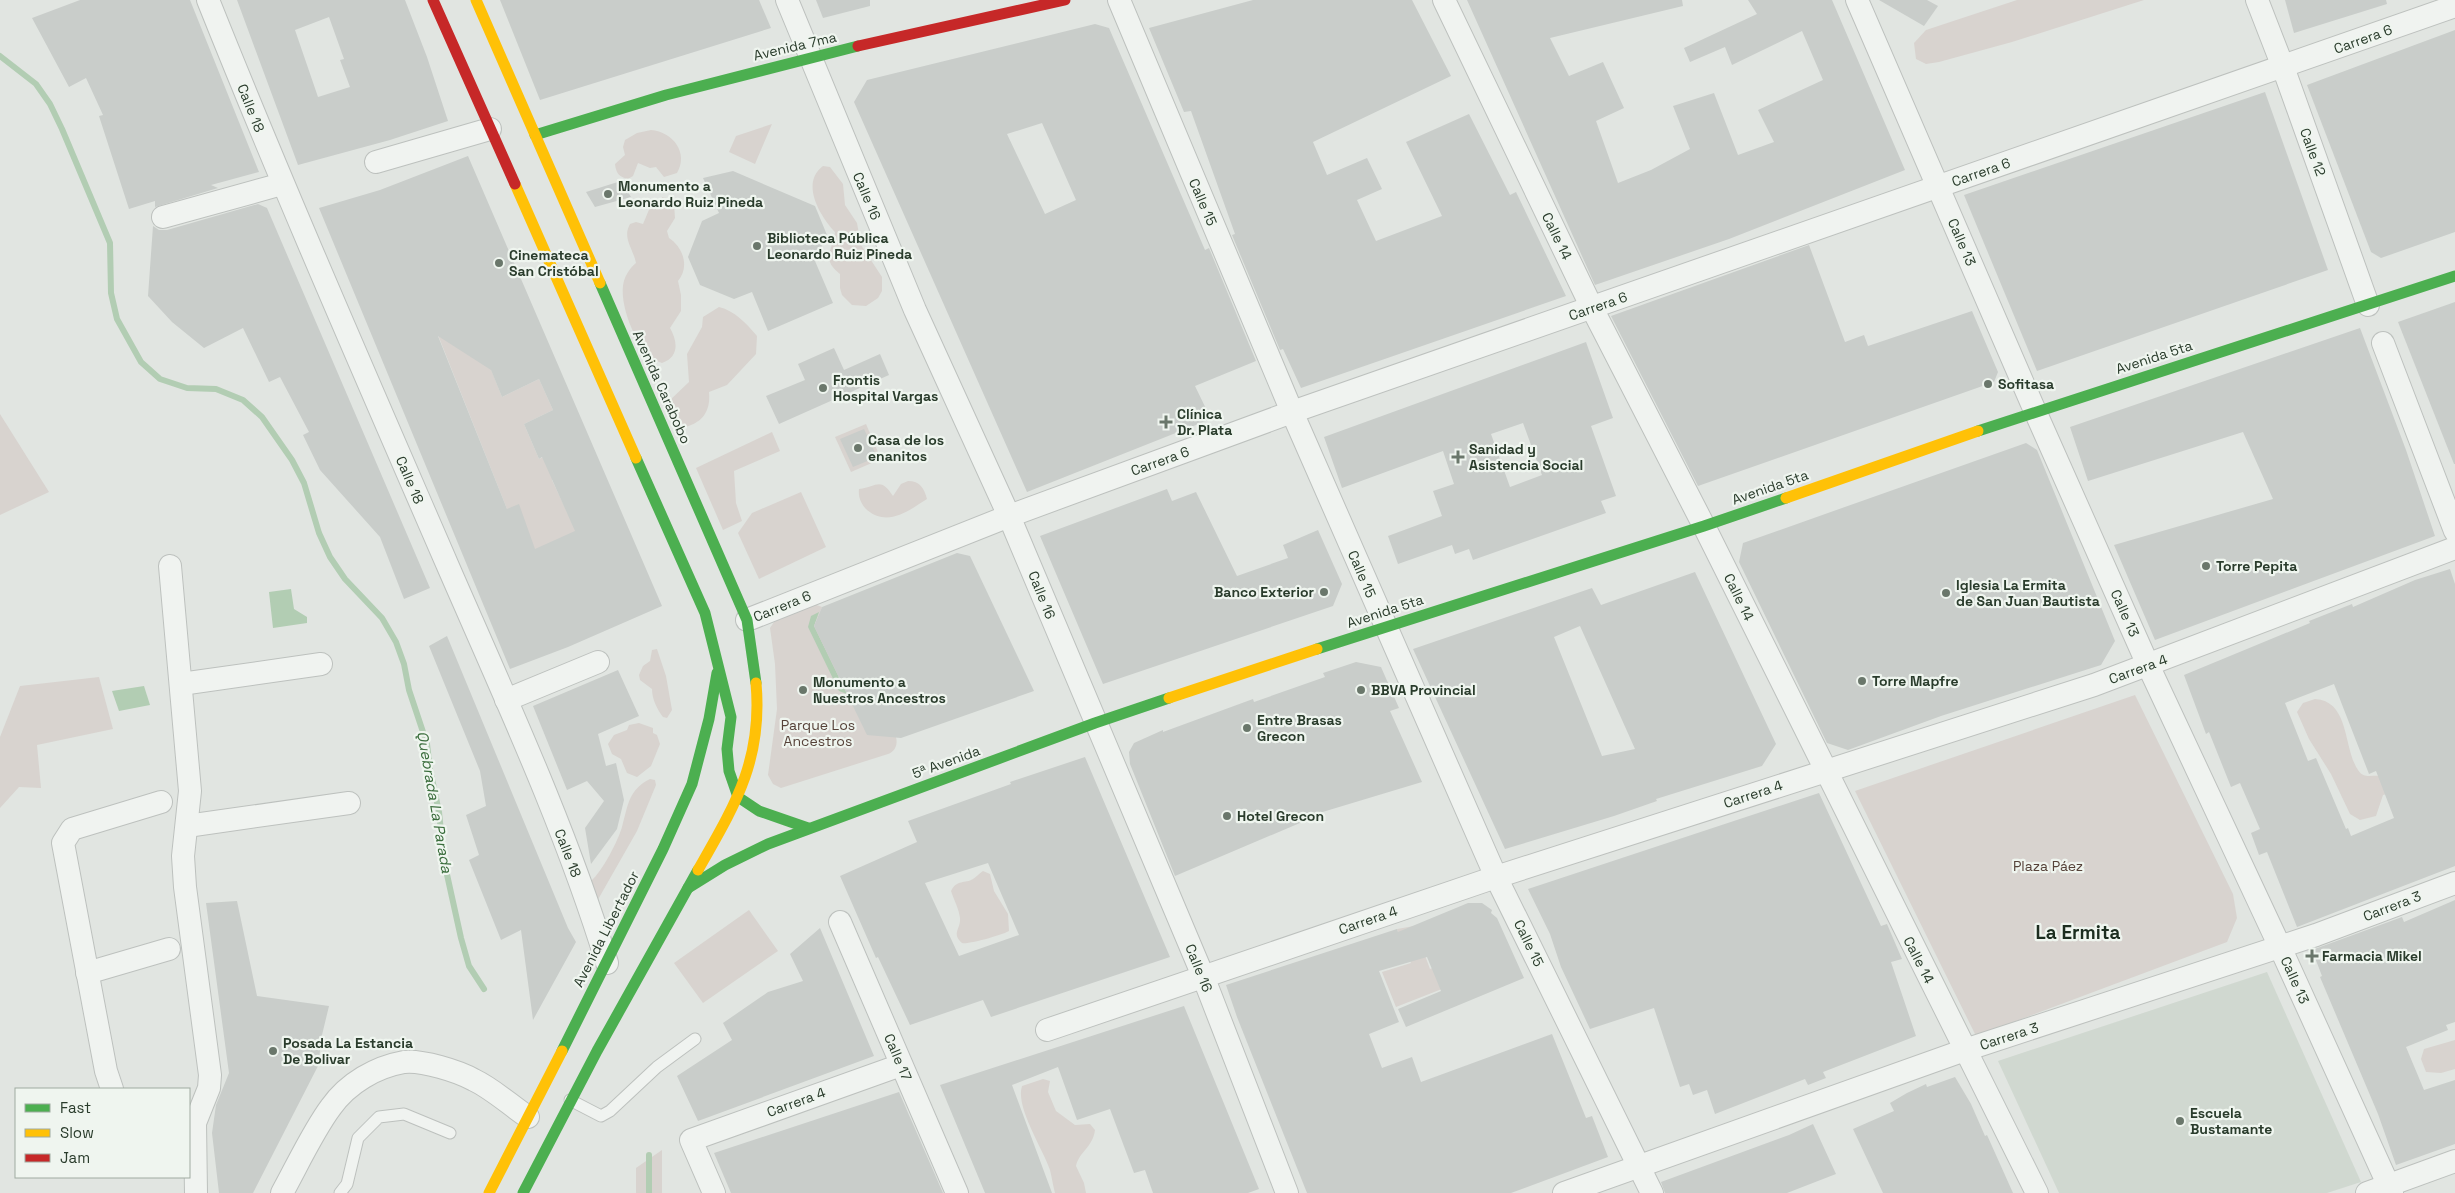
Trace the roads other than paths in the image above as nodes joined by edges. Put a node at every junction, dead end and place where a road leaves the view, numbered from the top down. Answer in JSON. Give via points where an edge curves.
{"nodes":[{"id":1,"x":208,"y":0,"type":"edge"},
{"id":2,"x":434,"y":0,"type":"edge"},
{"id":3,"x":476,"y":0,"type":"edge"},
{"id":4,"x":787,"y":0,"type":"edge"},
{"id":5,"x":1065,"y":0,"type":"edge"},
{"id":6,"x":1119,"y":0,"type":"edge"},
{"id":7,"x":1444,"y":0,"type":"edge"},
{"id":8,"x":1857,"y":0,"type":"edge"},
{"id":9,"x":2256,"y":0,"type":"edge"},
{"id":10,"x":2455,"y":6,"type":"edge"},
{"id":11,"x":811,"y":57,"type":"junction"},
{"id":12,"x":2283,"y":68,"type":"junction"},
{"id":13,"x":490,"y":129,"type":"junction"},
{"id":14,"x":535,"y":135,"type":"junction"},
{"id":15,"x":527,"y":147,"type":"dead end"},
{"id":16,"x":519,"y":160,"type":"dead end"},
{"id":17,"x":376,"y":162,"type":"dead end"},
{"id":18,"x":510,"y":175,"type":"junction"},
{"id":19,"x":282,"y":184,"type":"junction"},
{"id":20,"x":1939,"y":187,"type":"junction"},
{"id":21,"x":163,"y":217,"type":"dead end"},
{"id":22,"x":2455,"y":276,"type":"edge"},
{"id":23,"x":2368,"y":304,"type":"junction"},
{"id":24,"x":1592,"y":308,"type":"junction"},
{"id":25,"x":2383,"y":343,"type":"dead end"},
{"id":26,"x":2035,"y":411,"type":"junction"},
{"id":27,"x":1292,"y":412,"type":"junction"},
{"id":28,"x":1009,"y":516,"type":"junction"},
{"id":29,"x":1704,"y":526,"type":"junction"},
{"id":30,"x":2455,"y":531,"type":"edge"},
{"id":31,"x":2455,"y":548,"type":"edge"},
{"id":32,"x":170,"y":566,"type":"dead end"},
{"id":33,"x":747,"y":620,"type":"junction"},
{"id":34,"x":1384,"y":626,"type":"junction"},
{"id":35,"x":598,"y":662,"type":"dead end"},
{"id":36,"x":322,"y":664,"type":"dead end"},
{"id":37,"x":2148,"y":665,"type":"junction"},
{"id":38,"x":718,"y":667,"type":"junction"},
{"id":39,"x":181,"y":684,"type":"junction"},
{"id":40,"x":506,"y":700,"type":"junction"},
{"id":41,"x":1095,"y":723,"type":"junction"},
{"id":42,"x":1824,"y":770,"type":"junction"},
{"id":43,"x":738,"y":797,"type":"junction"},
{"id":44,"x":161,"y":802,"type":"dead end"},
{"id":45,"x":349,"y":803,"type":"dead end"},
{"id":46,"x":187,"y":826,"type":"junction"},
{"id":47,"x":808,"y":828,"type":"junction"},
{"id":48,"x":1496,"y":877,"type":"junction"},
{"id":49,"x":2455,"y":883,"type":"edge"},
{"id":50,"x":688,"y":888,"type":"junction"},
{"id":51,"x":840,"y":922,"type":"dead end"},
{"id":52,"x":2280,"y":947,"type":"junction"},
{"id":53,"x":168,"y":948,"type":"dead end"},
{"id":54,"x":607,"y":963,"type":"junction"},
{"id":55,"x":87,"y":973,"type":"junction"},
{"id":56,"x":1203,"y":976,"type":"junction"},
{"id":57,"x":1047,"y":1030,"type":"dead end"},
{"id":58,"x":695,"y":1039,"type":"dead end"},
{"id":59,"x":1965,"y":1050,"type":"junction"},
{"id":60,"x":902,"y":1065,"type":"junction"},
{"id":61,"x":112,"y":1088,"type":"edge"},
{"id":62,"x":570,"y":1100,"type":"junction"},
{"id":63,"x":194,"y":1106,"type":"edge"},
{"id":64,"x":528,"y":1117,"type":"junction"},
{"id":65,"x":450,"y":1133,"type":"dead end"},
{"id":66,"x":2455,"y":1161,"type":"edge"},
{"id":67,"x":1640,"y":1166,"type":"junction"},
{"id":68,"x":2390,"y":1189,"type":"edge"},
{"id":69,"x":286,"y":1192,"type":"edge"},
{"id":70,"x":196,"y":1193,"type":"edge"},
{"id":71,"x":340,"y":1193,"type":"edge"},
{"id":72,"x":489,"y":1193,"type":"edge"},
{"id":73,"x":524,"y":1193,"type":"edge"},
{"id":74,"x":714,"y":1193,"type":"edge"},
{"id":75,"x":957,"y":1193,"type":"edge"},
{"id":76,"x":1287,"y":1193,"type":"edge"},
{"id":77,"x":1564,"y":1193,"type":"edge"},
{"id":78,"x":1652,"y":1193,"type":"edge"},
{"id":79,"x":2037,"y":1193,"type":"edge"},
{"id":80,"x":2367,"y":1193,"type":"edge"}],
"edges":[{"from":1,"to":19,"type":"street","name":"Calle 18"},
{"from":2,"to":13,"type":"main road"},
{"from":3,"to":14,"type":"main road","name":"Avenida Carabobo"},
{"from":4,"to":11,"type":"street","name":"Calle 16"},
{"from":5,"to":11,"type":"main road","name":"Avenida 7ma"},
{"from":6,"to":27,"type":"street","name":"Calle 15"},
{"from":7,"to":24,"type":"street","name":"Calle 14"},
{"from":8,"to":20,"type":"street","name":"Calle 13"},
{"from":9,"to":12,"type":"street","name":"Calle 12"},
{"from":10,"to":12,"type":"street","name":"Carrera 6"},
{"from":11,"to":14,"type":"main road","name":"Avenida 7ma","via":[[666,94]]},
{"from":11,"to":28,"type":"street","name":"Calle 16","via":[[915,310]]},
{"from":12,"to":20,"type":"street","name":"Carrera 6"},
{"from":12,"to":23,"type":"street","name":"Calle 12"},
{"from":13,"to":17,"type":"street"},
{"from":13,"to":18,"type":"main road"},
{"from":14,"to":15,"type":"main road"},
{"from":14,"to":33,"type":"main road","name":"Avenida Carabobo"},
{"from":16,"to":18,"type":"main road"},
{"from":18,"to":38,"type":"main road","via":[[705,612]]},
{"from":19,"to":21,"type":"street"},
{"from":19,"to":40,"type":"street","name":"Calle 18"},
{"from":20,"to":24,"type":"street","name":"Carrera 6"},
{"from":20,"to":26,"type":"street","name":"Calle 13"},
{"from":22,"to":23,"type":"main road","name":"Avenida 5ta"},
{"from":23,"to":26,"type":"main road","name":"Avenida 5ta"},
{"from":24,"to":27,"type":"street","name":"Carrera 6"},
{"from":24,"to":29,"type":"street","name":"Calle 14"},
{"from":25,"to":30,"type":"street"},
{"from":26,"to":29,"type":"main road","name":"Avenida 5ta"},
{"from":26,"to":37,"type":"street","name":"Calle 13"},
{"from":27,"to":28,"type":"street","name":"Carrera 6"},
{"from":27,"to":34,"type":"street","name":"Calle 15"},
{"from":28,"to":33,"type":"street","name":"Carrera 6"},
{"from":28,"to":41,"type":"street","name":"Calle 16"},
{"from":29,"to":34,"type":"main road","name":"Avenida 5ta"},
{"from":29,"to":42,"type":"street","name":"Calle 14"},
{"from":31,"to":37,"type":"street","name":"Carrera 4"},
{"from":32,"to":39,"type":"street"},
{"from":33,"to":43,"type":"main road","name":"Avenida Carabobo","via":[[757,678],[757,720],[753,756]]},
{"from":34,"to":41,"type":"main road","name":"Avenida 5ta"},
{"from":34,"to":48,"type":"street","name":"Calle 15"},
{"from":35,"to":40,"type":"street"},
{"from":36,"to":39,"type":"street"},
{"from":37,"to":42,"type":"street","name":"Carrera 4"},
{"from":37,"to":52,"type":"street","name":"Calle 13"},
{"from":38,"to":43,"type":"main road","via":[[731,717],[727,749],[729,771]]},
{"from":38,"to":54,"type":"main road","name":"Avenida Libertador","via":[[692,784]]},
{"from":39,"to":46,"type":"street","via":[[190,791]]},
{"from":40,"to":54,"type":"street","name":"Calle 18","via":[[578,877]]},
{"from":41,"to":47,"type":"main road","name":"5ª Avenida"},
{"from":41,"to":56,"type":"street","name":"Calle 16"},
{"from":42,"to":48,"type":"street","name":"Carrera 4"},
{"from":42,"to":59,"type":"street","name":"Calle 14"},
{"from":43,"to":47,"type":"main road","via":[[759,811]]},
{"from":43,"to":50,"type":"main road"},
{"from":44,"to":55,"type":"street","via":[[72,830],[62,843]]},
{"from":45,"to":46,"type":"street"},
{"from":46,"to":63,"type":"street","via":[[183,856],[185,887],[210,1076],[209,1088]]},
{"from":47,"to":50,"type":"main road","name":"5ª Avenida","via":[[725,865]]},
{"from":48,"to":56,"type":"street","name":"Carrera 4"},
{"from":48,"to":67,"type":"street","name":"Calle 15"},
{"from":49,"to":52,"type":"street","name":"Carrera 3"},
{"from":50,"to":62,"type":"main road"},
{"from":51,"to":60,"type":"street","name":"Calle 17"},
{"from":52,"to":59,"type":"street","name":"Carrera 3"},
{"from":52,"to":68,"type":"street","name":"Calle 13"},
{"from":53,"to":55,"type":"street"},
{"from":54,"to":64,"type":"main road","name":"Avenida Libertador"},
{"from":55,"to":61,"type":"street"},
{"from":56,"to":57,"type":"street","name":"Carrera 4"},
{"from":56,"to":76,"type":"street","name":"Calle 16"},
{"from":58,"to":62,"type":"lane","via":[[601,1116]]},
{"from":59,"to":67,"type":"street","name":"Carrera 3"},
{"from":59,"to":79,"type":"street","name":"Calle 14"},
{"from":60,"to":74,"type":"street","name":"Carrera 4","via":[[690,1140]]},
{"from":60,"to":75,"type":"street","name":"Calle 17"},
{"from":62,"to":73,"type":"main road"},
{"from":63,"to":70,"type":"street"},
{"from":64,"to":69,"type":"street","via":[[475,1080],[453,1071],[406,1062],[362,1077],[330,1107]]},
{"from":64,"to":72,"type":"main road","name":"Avenida Libertador"},
{"from":65,"to":71,"type":"lane","via":[[404,1114],[379,1117],[358,1138],[347,1184]]},
{"from":66,"to":68,"type":"street"},
{"from":67,"to":77,"type":"street","name":"Carrera 3"},
{"from":67,"to":78,"type":"street","name":"Calle 15"},
{"from":68,"to":80,"type":"street"}]}
